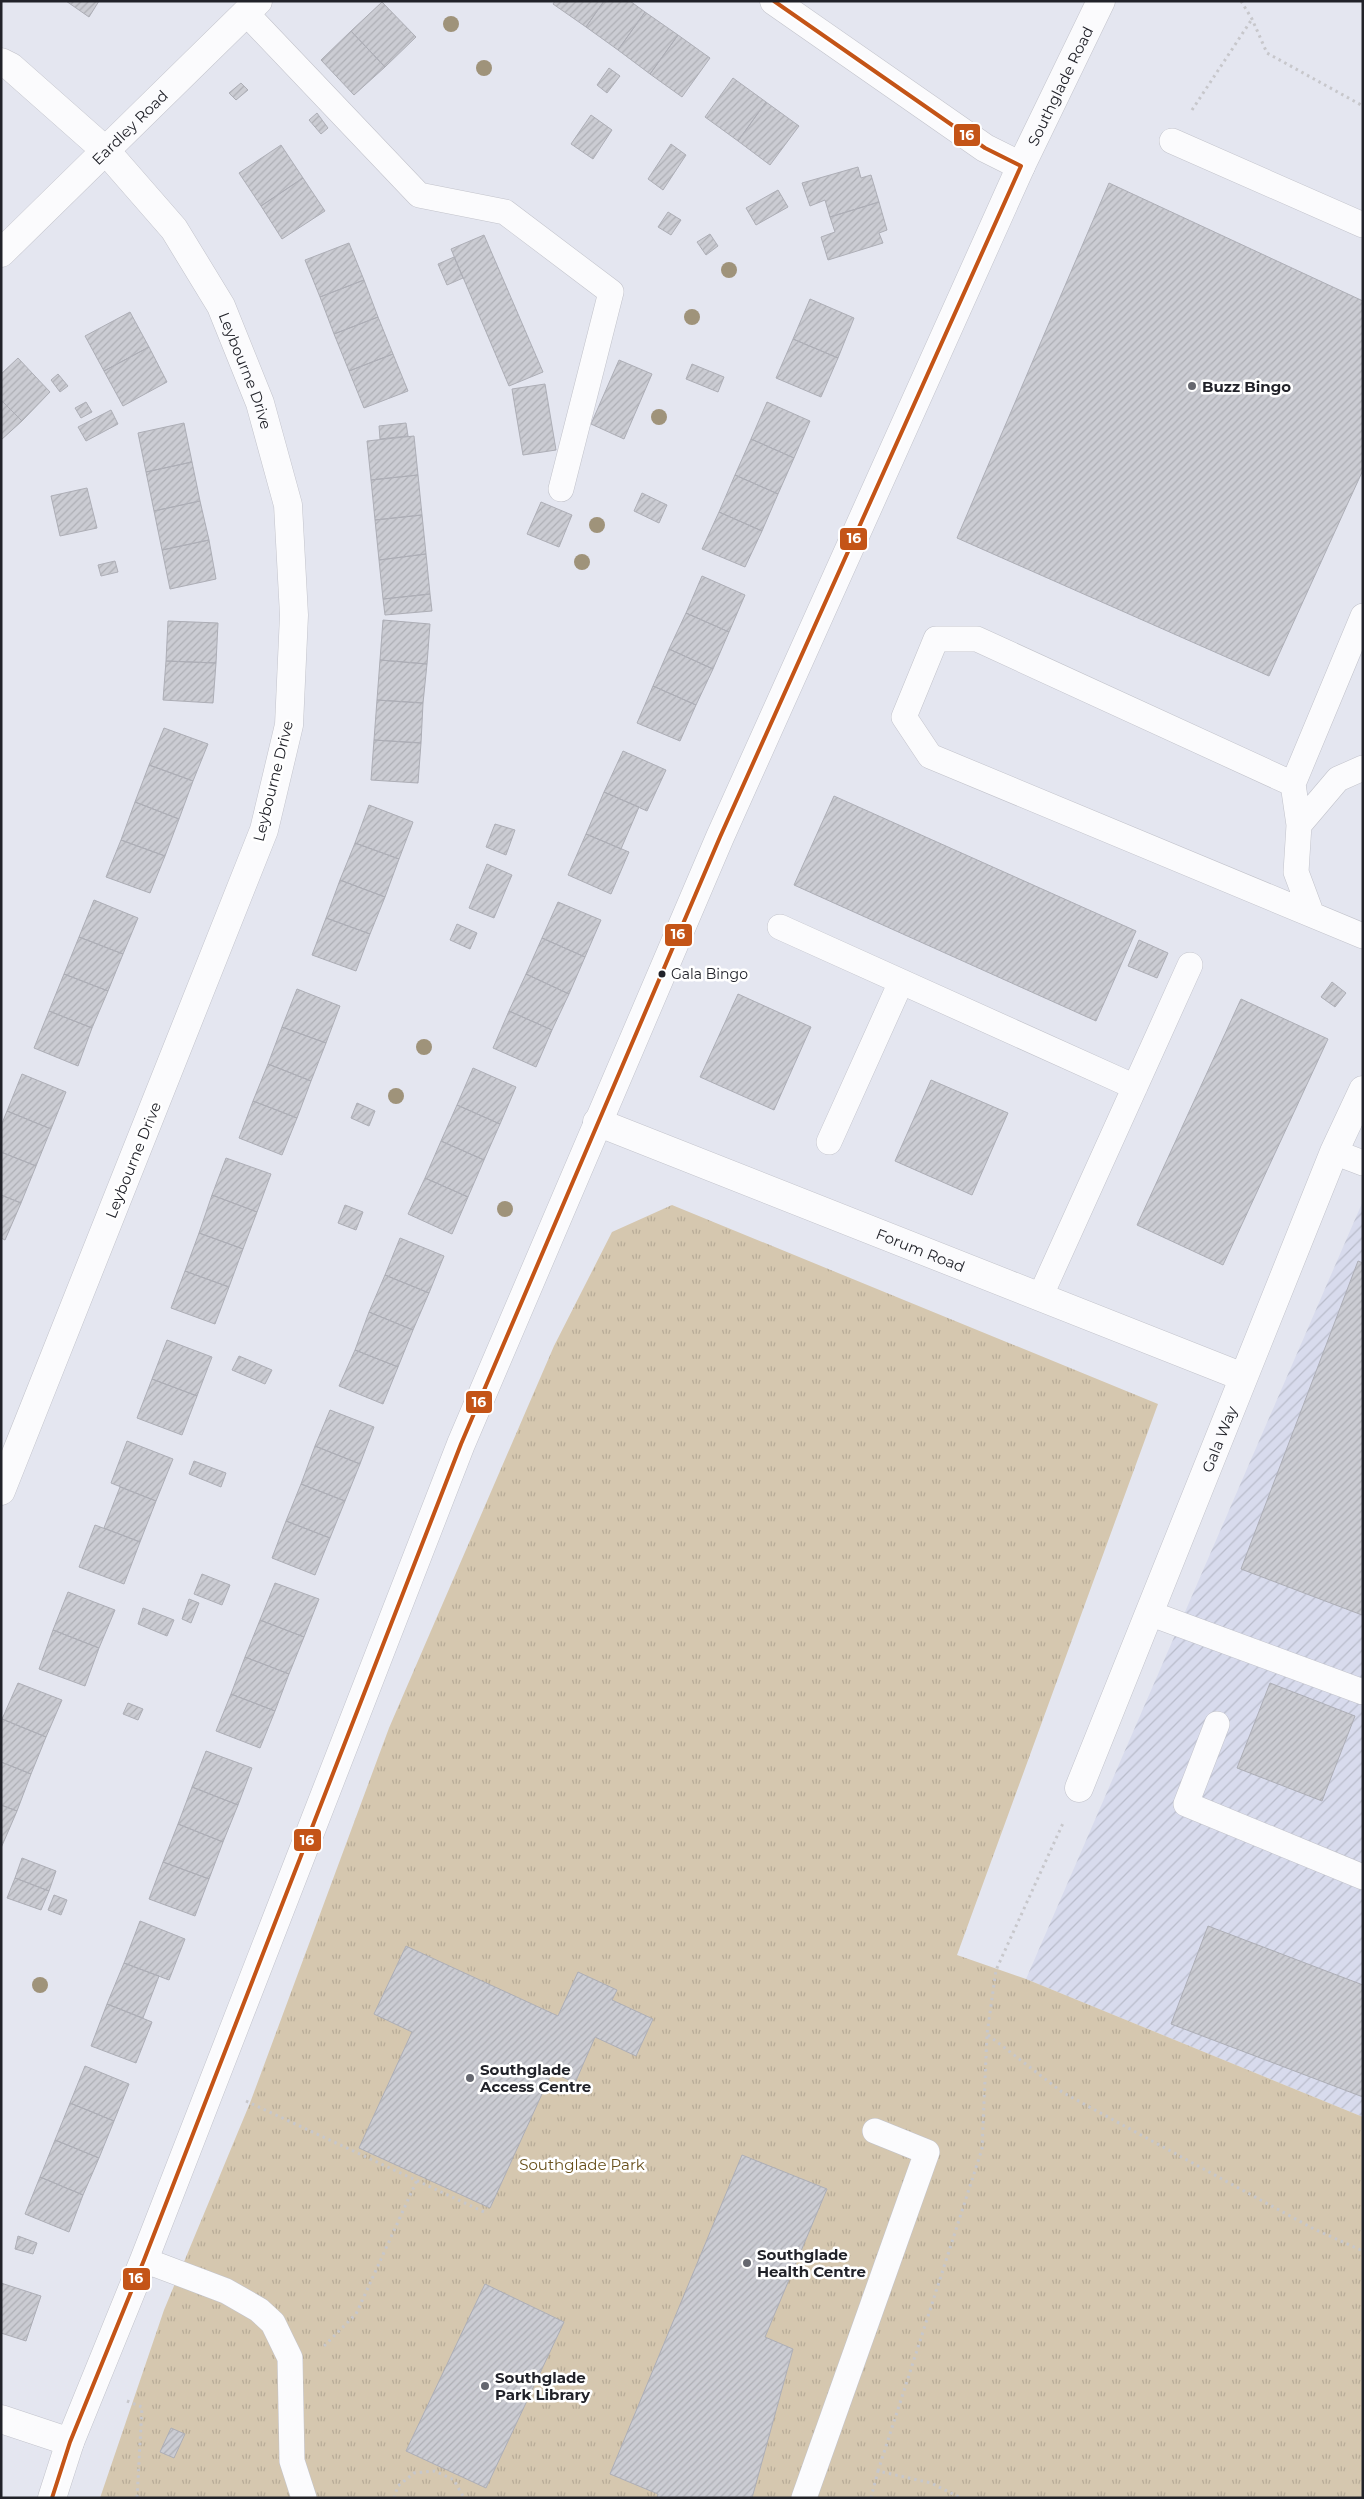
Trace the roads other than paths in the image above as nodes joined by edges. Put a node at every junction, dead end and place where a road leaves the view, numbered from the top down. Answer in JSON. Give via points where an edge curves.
{"nodes":[{"id":1,"x":774,"y":1,"type":"edge"},
{"id":2,"x":1101,"y":1,"type":"edge"},
{"id":3,"x":252,"y":7,"type":"edge"},
{"id":4,"x":1,"y":62,"type":"edge"},
{"id":5,"x":1172,"y":141,"type":"road end"},
{"id":6,"x":106,"y":151,"type":"junction"},
{"id":7,"x":1021,"y":166,"type":"junction"},
{"id":8,"x":1363,"y":225,"type":"edge"},
{"id":9,"x":1,"y":253,"type":"edge"},
{"id":10,"x":561,"y":489,"type":"dead end"},
{"id":11,"x":1363,"y":616,"type":"edge"},
{"id":12,"x":1363,"y":768,"type":"edge"},
{"id":13,"x":1292,"y":784,"type":"junction"},
{"id":14,"x":1299,"y":825,"type":"junction"},
{"id":15,"x":1312,"y":915,"type":"junction"},
{"id":16,"x":780,"y":927,"type":"dead end"},
{"id":17,"x":1363,"y":936,"type":"edge"},
{"id":18,"x":1190,"y":965,"type":"dead end"},
{"id":19,"x":901,"y":982,"type":"junction"},
{"id":20,"x":1135,"y":1087,"type":"junction"},
{"id":21,"x":1363,"y":1090,"type":"edge"},
{"id":22,"x":598,"y":1122,"type":"junction"},
{"id":23,"x":829,"y":1142,"type":"dead end"},
{"id":24,"x":1334,"y":1152,"type":"junction"},
{"id":25,"x":1363,"y":1163,"type":"edge"},
{"id":26,"x":1040,"y":1297,"type":"junction"},
{"id":27,"x":1244,"y":1377,"type":"junction"},
{"id":28,"x":1,"y":1491,"type":"edge"},
{"id":29,"x":1149,"y":1613,"type":"junction"},
{"id":30,"x":1363,"y":1692,"type":"edge"},
{"id":31,"x":1217,"y":1724,"type":"dead end"},
{"id":32,"x":1079,"y":1788,"type":"road end"},
{"id":33,"x":1363,"y":1878,"type":"edge"},
{"id":34,"x":875,"y":2131,"type":"dead end"},
{"id":35,"x":144,"y":2260,"type":"junction"},
{"id":36,"x":1,"y":2419,"type":"edge"},
{"id":37,"x":70,"y":2442,"type":"junction"},
{"id":38,"x":302,"y":2496,"type":"edge"},
{"id":39,"x":52,"y":2498,"type":"edge"},
{"id":40,"x":804,"y":2498,"type":"edge"}],
"edges":[{"from":1,"to":7,"type":"street","via":[[985,148]]},
{"from":2,"to":7,"type":"street","name":"Southglade Road"},
{"from":3,"to":6,"type":"street","name":"Eardley Road"},
{"from":3,"to":10,"type":"lane","via":[[419,195],[505,212],[611,292]]},
{"from":4,"to":6,"type":"street","name":"Leybourne Drive","via":[[11,67]]},
{"from":5,"to":8,"type":"lane"},
{"from":6,"to":9,"type":"street","name":"Eardley Road"},
{"from":6,"to":28,"type":"street","name":"Leybourne Drive","via":[[174,229],[221,306],[260,403],[288,505],[294,615],[289,725],[264,830]]},
{"from":7,"to":22,"type":"street","name":"Southglade Road","via":[[720,837]]},
{"from":11,"to":13,"type":"lane"},
{"from":12,"to":14,"type":"lane","via":[[1338,779]]},
{"from":13,"to":14,"type":"lane"},
{"from":13,"to":15,"type":"lane","via":[[977,639],[936,639],[904,717],[930,756]]},
{"from":14,"to":15,"type":"lane","via":[[1296,872]]},
{"from":15,"to":17,"type":"lane"},
{"from":16,"to":19,"type":"lane"},
{"from":18,"to":20,"type":"lane"},
{"from":19,"to":20,"type":"lane"},
{"from":19,"to":23,"type":"lane"},
{"from":20,"to":26,"type":"lane"},
{"from":21,"to":24,"type":"street","name":"Gala Way"},
{"from":22,"to":26,"type":"street","name":"Forum Road"},
{"from":22,"to":35,"type":"street","name":"Southglade Road","via":[[461,1444]]},
{"from":24,"to":25,"type":"lane"},
{"from":24,"to":27,"type":"street","name":"Gala Way"},
{"from":26,"to":27,"type":"street","name":"Forum Road"},
{"from":27,"to":29,"type":"street","name":"Gala Way"},
{"from":29,"to":30,"type":"lane"},
{"from":29,"to":32,"type":"street","name":"Gala Way"},
{"from":31,"to":33,"type":"lane","via":[[1186,1804]]},
{"from":34,"to":40,"type":"lane","via":[[927,2152]]},
{"from":35,"to":37,"type":"street","name":"Southglade Road"},
{"from":35,"to":38,"type":"lane","via":[[226,2290],[259,2310],[273,2323],[290,2358],[292,2461]]},
{"from":36,"to":37,"type":"street"},
{"from":37,"to":39,"type":"street","name":"Southglade Road"}]}
